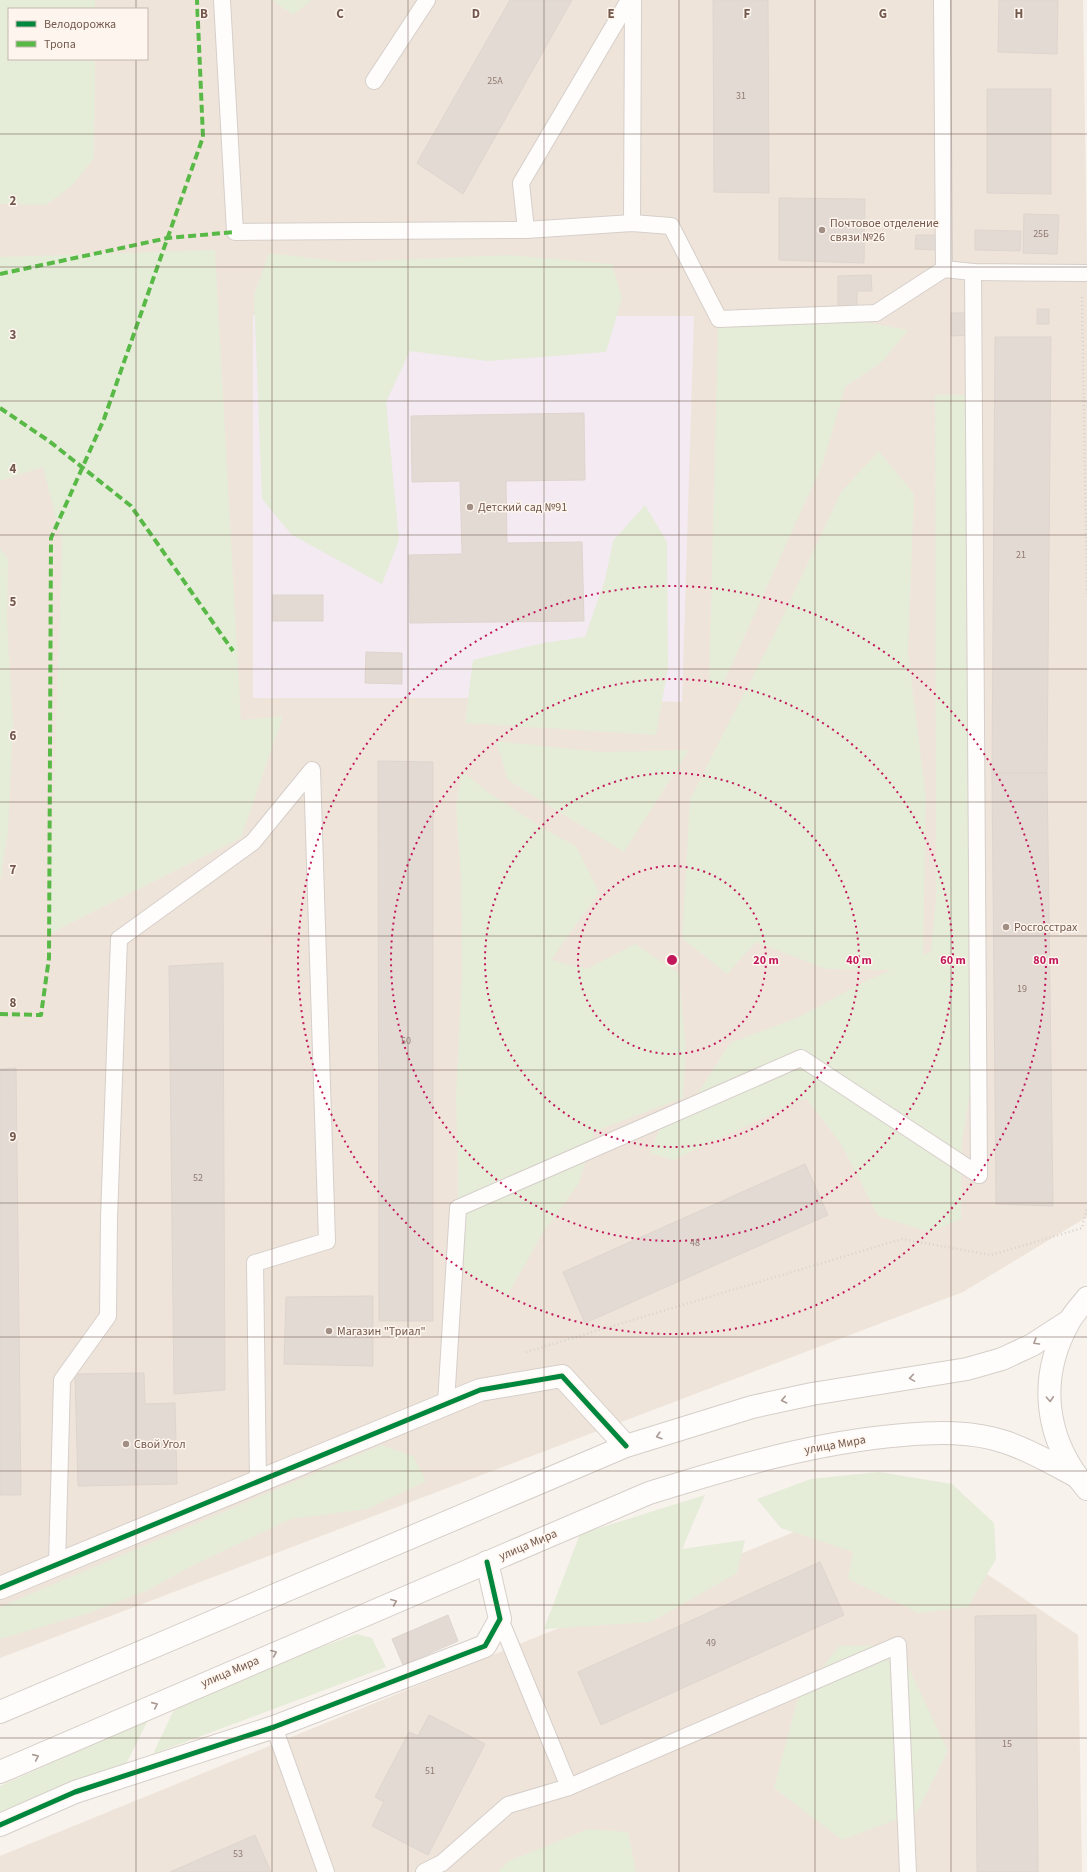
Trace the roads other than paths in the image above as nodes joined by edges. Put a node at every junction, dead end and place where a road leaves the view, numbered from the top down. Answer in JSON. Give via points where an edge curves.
{"nodes":[{"id":1,"x":222,"y":0,"type":"edge"},
{"id":2,"x":427,"y":0,"type":"edge"},
{"id":3,"x":629,"y":0,"type":"edge"},
{"id":4,"x":633,"y":0,"type":"edge"},
{"id":5,"x":942,"y":0,"type":"edge"},
{"id":6,"x":374,"y":81,"type":"dead end"},
{"id":7,"x":632,"y":223,"type":"junction"},
{"id":8,"x":526,"y":230,"type":"junction"},
{"id":9,"x":944,"y":269,"type":"junction"},
{"id":10,"x":973,"y":272,"type":"junction"},
{"id":11,"x":1087,"y":274,"type":"edge"},
{"id":12,"x":1087,"y":1298,"type":"edge"},
{"id":13,"x":1069,"y":1321,"type":"junction"},
{"id":14,"x":446,"y":1403,"type":"junction"},
{"id":15,"x":626,"y":1446,"type":"junction"},
{"id":16,"x":258,"y":1482,"type":"junction"},
{"id":17,"x":1081,"y":1482,"type":"edge"},
{"id":18,"x":487,"y":1562,"type":"junction"},
{"id":19,"x":57,"y":1565,"type":"junction"},
{"id":20,"x":0,"y":1588,"type":"edge"},
{"id":21,"x":500,"y":1619,"type":"junction"},
{"id":22,"x":0,"y":1712,"type":"edge"},
{"id":23,"x":274,"y":1727,"type":"junction"},
{"id":24,"x":0,"y":1772,"type":"edge"},
{"id":25,"x":570,"y":1787,"type":"junction"},
{"id":26,"x":0,"y":1825,"type":"edge"},
{"id":27,"x":326,"y":1872,"type":"edge"},
{"id":28,"x":424,"y":1872,"type":"edge"},
{"id":29,"x":908,"y":1872,"type":"edge"}],
"edges":[{"from":1,"to":8,"type":"lane","via":[[235,232]]},
{"from":2,"to":6,"type":"lane"},
{"from":3,"to":8,"type":"lane","via":[[521,183]]},
{"from":4,"to":7,"type":"lane"},
{"from":5,"to":9,"type":"lane"},
{"from":7,"to":8,"type":"lane"},
{"from":7,"to":9,"type":"lane","via":[[671,226],[719,319],[876,313]]},
{"from":9,"to":10,"type":"lane"},
{"from":10,"to":11,"type":"lane"},
{"from":10,"to":14,"type":"lane","via":[[979,1175],[801,1058],[458,1208]]},
{"from":12,"to":13,"type":"main road"},
{"from":13,"to":15,"type":"main road","one_way":true,"via":[[1032,1345],[1002,1359],[967,1369],[812,1394],[752,1407]]},
{"from":13,"to":17,"type":"main road","one_way":true,"via":[[1055,1351],[1049,1383],[1050,1416],[1060,1447]]},
{"from":14,"to":15,"type":"main road","via":[[480,1390],[562,1376]]},
{"from":14,"to":16,"type":"main road"},
{"from":15,"to":22,"type":"main road"},
{"from":16,"to":19,"type":"main road"},
{"from":16,"to":19,"type":"lane","via":[[255,1263],[327,1241],[312,770],[253,842],[119,939],[108,1316],[62,1380]]},
{"from":17,"to":18,"type":"main road","name":"улица Мира","via":[[1004,1441],[972,1435],[944,1432],[822,1445],[657,1490]]},
{"from":18,"to":21,"type":"main road"},
{"from":24,"to":18,"type":"main road","name":"улица Мира","one_way":true},
{"from":19,"to":20,"type":"main road"},
{"from":21,"to":23,"type":"main road","via":[[485,1646]]},
{"from":21,"to":25,"type":"lane"},
{"from":23,"to":26,"type":"main road","via":[[74,1792]]},
{"from":23,"to":27,"type":"lane"},
{"from":25,"to":28,"type":"lane","via":[[508,1805],[442,1863]]},
{"from":25,"to":29,"type":"lane","via":[[898,1645]]}]}
